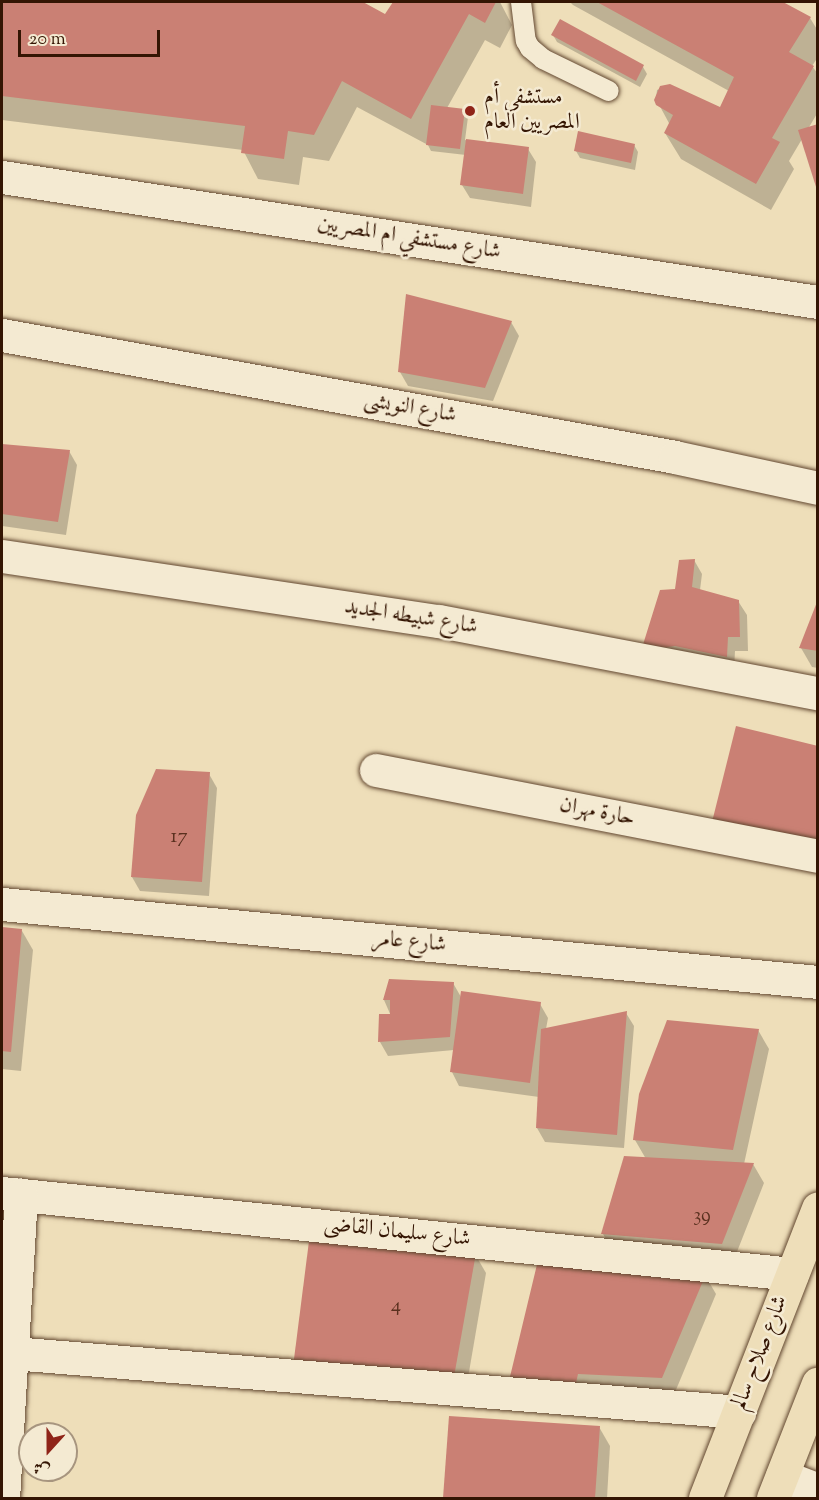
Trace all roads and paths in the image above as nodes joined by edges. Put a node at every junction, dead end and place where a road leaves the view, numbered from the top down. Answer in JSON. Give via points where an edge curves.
{"nodes":[{"id":1,"x":521,"y":2,"type":"edge"},
{"id":2,"x":609,"y":92,"type":"dead end"},
{"id":3,"x":2,"y":177,"type":"edge"},
{"id":4,"x":818,"y":302,"type":"edge"},
{"id":5,"x":2,"y":335,"type":"edge"},
{"id":6,"x":818,"y":488,"type":"edge"},
{"id":7,"x":2,"y":556,"type":"edge"},
{"id":8,"x":818,"y":693,"type":"edge"},
{"id":9,"x":376,"y":770,"type":"dead end"},
{"id":10,"x":818,"y":856,"type":"edge"},
{"id":11,"x":2,"y":904,"type":"edge"},
{"id":12,"x":818,"y":982,"type":"edge"},
{"id":13,"x":11,"y":1194,"type":"edge"},
{"id":14,"x":818,"y":1208,"type":"edge"},
{"id":15,"x":792,"y":1274,"type":"junction"},
{"id":16,"x":12,"y":1353,"type":"junction"},
{"id":17,"x":818,"y":1383,"type":"edge"},
{"id":18,"x":740,"y":1412,"type":"junction"},
{"id":19,"x":777,"y":1487,"type":"edge"},
{"id":20,"x":818,"y":1490,"type":"edge"},
{"id":21,"x":3,"y":1498,"type":"edge"},
{"id":22,"x":705,"y":1498,"type":"edge"}],
"edges":[{"from":1,"to":2,"type":"lane","via":[[530,48]]},
{"from":3,"to":4,"type":"street","name":"شارع مستشفي ام المصريين"},
{"from":5,"to":6,"type":"street","name":"شارع النويشى","via":[[675,457]]},
{"from":7,"to":8,"type":"street","name":"شارع شبيطه الجديد","via":[[439,621]]},
{"from":9,"to":10,"type":"street","name":"حارة مهران"},
{"from":11,"to":12,"type":"street","name":"شارع عامر"},
{"from":13,"to":15,"type":"street","name":"شارع سليمان القاضى"},
{"from":13,"to":16,"type":"street"},
{"from":14,"to":15,"type":"highway","name":"شارع صلاح سالم"},
{"from":15,"to":18,"type":"highway","name":"شارع صلاح سالم"},
{"from":16,"to":18,"type":"street"},
{"from":16,"to":21,"type":"street"},
{"from":17,"to":19,"type":"highway"},
{"from":18,"to":22,"type":"highway","name":"شارع صلاح سالم"},
{"from":19,"to":20,"type":"street"}]}
